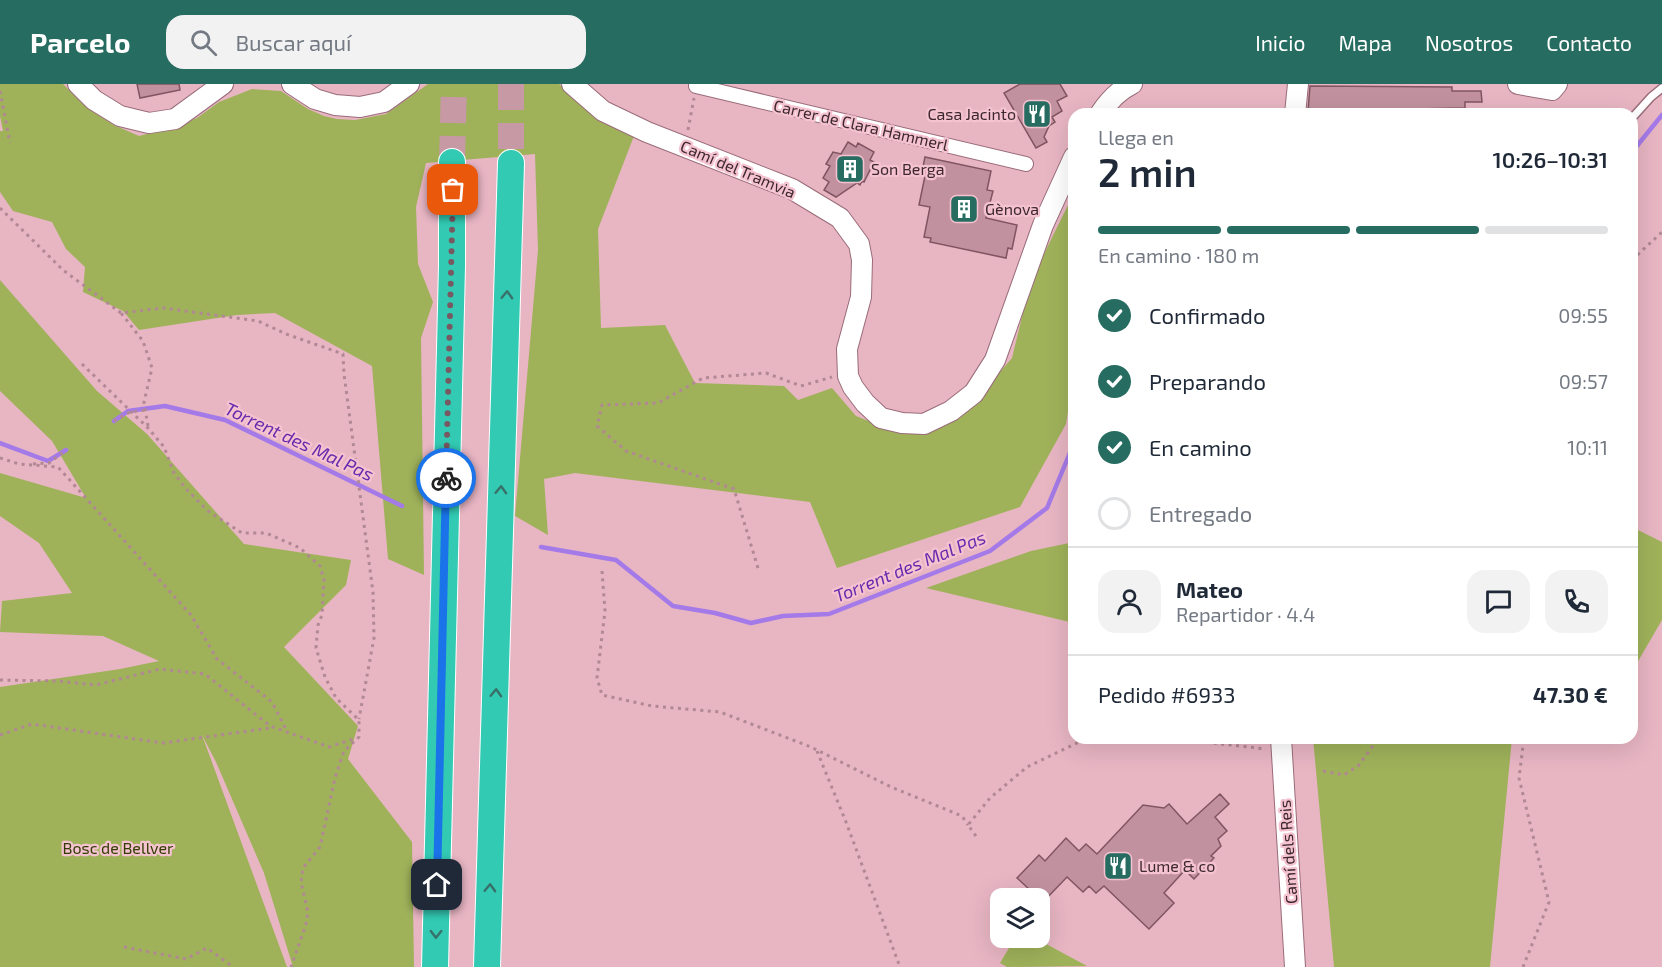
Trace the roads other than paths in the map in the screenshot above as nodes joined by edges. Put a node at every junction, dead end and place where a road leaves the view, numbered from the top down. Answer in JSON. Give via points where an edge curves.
{"nodes":[{"id":1,"x":78,"y":84,"type":"edge"},
{"id":2,"x":222,"y":84,"type":"edge"},
{"id":3,"x":292,"y":84,"type":"edge"},
{"id":4,"x":409,"y":84,"type":"edge"},
{"id":5,"x":572,"y":84,"type":"edge"},
{"id":6,"x":1132,"y":84,"type":"edge"},
{"id":7,"x":1298,"y":84,"type":"edge"},
{"id":8,"x":1518,"y":84,"type":"edge"},
{"id":9,"x":1557,"y":84,"type":"edge"},
{"id":10,"x":697,"y":85,"type":"edge"},
{"id":11,"x":1662,"y":88,"type":"edge"},
{"id":12,"x":1104,"y":108,"type":"edge"},
{"id":13,"x":1296,"y":108,"type":"edge"},
{"id":14,"x":1638,"y":111,"type":"edge"},
{"id":15,"x":452,"y":162,"type":"tunnel mouth"},
{"id":16,"x":511,"y":163,"type":"tunnel mouth"},
{"id":17,"x":1026,"y":164,"type":"dead end"},
{"id":18,"x":1068,"y":170,"type":"edge"},
{"id":19,"x":1281,"y":744,"type":"edge"},
{"id":20,"x":435,"y":967,"type":"edge"},
{"id":21,"x":487,"y":967,"type":"edge"},
{"id":22,"x":1295,"y":967,"type":"edge"}],
"edges":[{"from":1,"to":2,"type":"street","via":[[94,100],[120,116],[149,123],[175,119]]},
{"from":3,"to":4,"type":"street","via":[[315,99],[360,107],[384,102]]},
{"from":5,"to":18,"type":"street","name":"Camí del Tramvia","via":[[603,111],[792,189],[840,218],[859,244],[862,260],[861,297],[846,349],[846,364],[853,387],[865,403],[881,418],[902,423],[924,424],[951,411],[974,393],[995,360],[1043,225]]},
{"from":6,"to":12,"type":"street"},
{"from":7,"to":13,"type":"street"},
{"from":8,"to":9,"type":"street","via":[[1552,90]]},
{"from":10,"to":17,"type":"street","name":"Carrer de Clara Hammerl"},
{"from":11,"to":14,"type":"lane"},
{"from":15,"to":20,"type":"highway","one_way":true},
{"from":21,"to":16,"type":"highway","one_way":true},
{"from":19,"to":22,"type":"street","name":"Camí dels Reis"}]}
